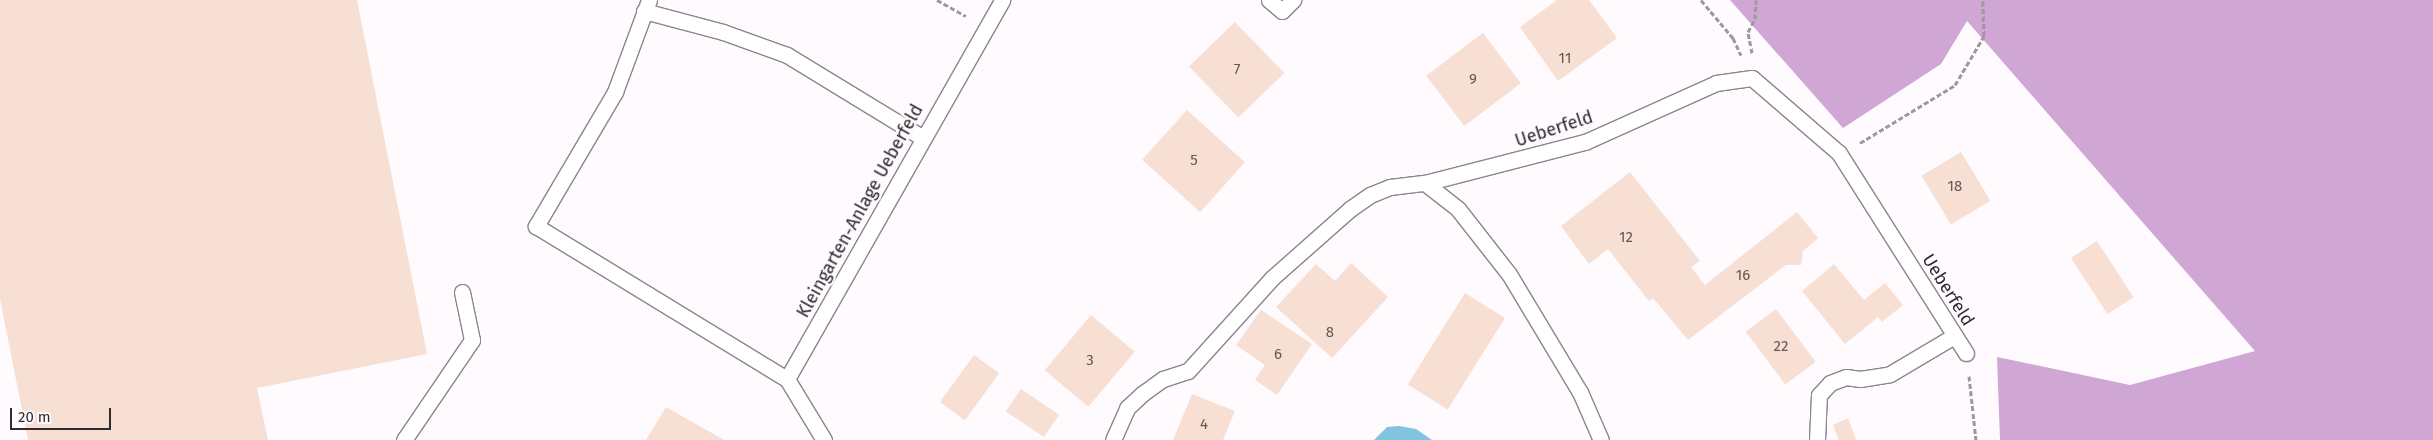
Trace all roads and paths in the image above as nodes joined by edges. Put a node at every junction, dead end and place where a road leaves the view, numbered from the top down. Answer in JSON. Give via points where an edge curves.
{"nodes":[{"id":1,"x":937,"y":0,"type":"edge"},
{"id":2,"x":1002,"y":0,"type":"edge"},
{"id":3,"x":1269,"y":0,"type":"edge"},
{"id":4,"x":1293,"y":0,"type":"edge"},
{"id":5,"x":1701,"y":0,"type":"edge"},
{"id":6,"x":1756,"y":0,"type":"edge"},
{"id":7,"x":1983,"y":0,"type":"edge"},
{"id":8,"x":647,"y":5,"type":"edge"},
{"id":9,"x":986,"y":27,"type":"junction"},
{"id":10,"x":1754,"y":79,"type":"junction"},
{"id":11,"x":923,"y":138,"type":"junction"},
{"id":12,"x":1839,"y":154,"type":"junction"},
{"id":13,"x":1425,"y":183,"type":"junction"},
{"id":14,"x":462,"y":292,"type":"dead end"},
{"id":15,"x":1954,"y":336,"type":"junction"},
{"id":16,"x":1966,"y":353,"type":"joint"},
{"id":17,"x":787,"y":379,"type":"junction"},
{"id":18,"x":404,"y":440,"type":"edge"},
{"id":19,"x":824,"y":440,"type":"edge"},
{"id":20,"x":1113,"y":440,"type":"edge"},
{"id":21,"x":1600,"y":440,"type":"edge"},
{"id":22,"x":1817,"y":440,"type":"edge"},
{"id":23,"x":1976,"y":440,"type":"edge"}],
"edges":[{"from":1,"to":9,"type":"path"},
{"from":2,"to":9,"type":"lane","name":"Kleingarten-Anlage Ueberfeld"},
{"from":3,"to":4,"type":"lane","via":[[1282,12]]},
{"from":5,"to":10,"type":"path","via":[[1733,38]]},
{"from":6,"to":10,"type":"path","via":[[1755,19],[1748,32]]},
{"from":7,"to":12,"type":"path","via":[[1984,36],[1955,85],[1895,124]]},
{"from":8,"to":11,"type":"lane","via":[[787,55]]},
{"from":8,"to":17,"type":"lane","via":[[615,92],[536,226]]},
{"from":9,"to":11,"type":"lane","name":"Kleingarten-Anlage Ueberfeld"},
{"from":10,"to":12,"type":"lane","name":"Ueberfeld"},
{"from":10,"to":13,"type":"lane","name":"Ueberfeld","via":[[1716,83],[1585,142]]},
{"from":11,"to":17,"type":"lane","name":"Kleingarten-Anlage Ueberfeld"},
{"from":12,"to":15,"type":"lane","name":"Ueberfeld"},
{"from":13,"to":20,"type":"lane","name":"Ueberfeld","via":[[1390,187],[1350,208],[1272,278],[1188,371],[1163,379],[1127,408]]},
{"from":13,"to":21,"type":"lane","via":[[1458,209],[1509,274],[1580,392]]},
{"from":14,"to":18,"type":"lane","via":[[472,340]]},
{"from":15,"to":16,"type":"lane","name":"Ueberfeld"},
{"from":15,"to":22,"type":"lane","via":[[1890,374],[1866,379],[1846,378],[1830,383],[1819,396]]},
{"from":16,"to":23,"type":"path"},
{"from":17,"to":19,"type":"lane"}]}
